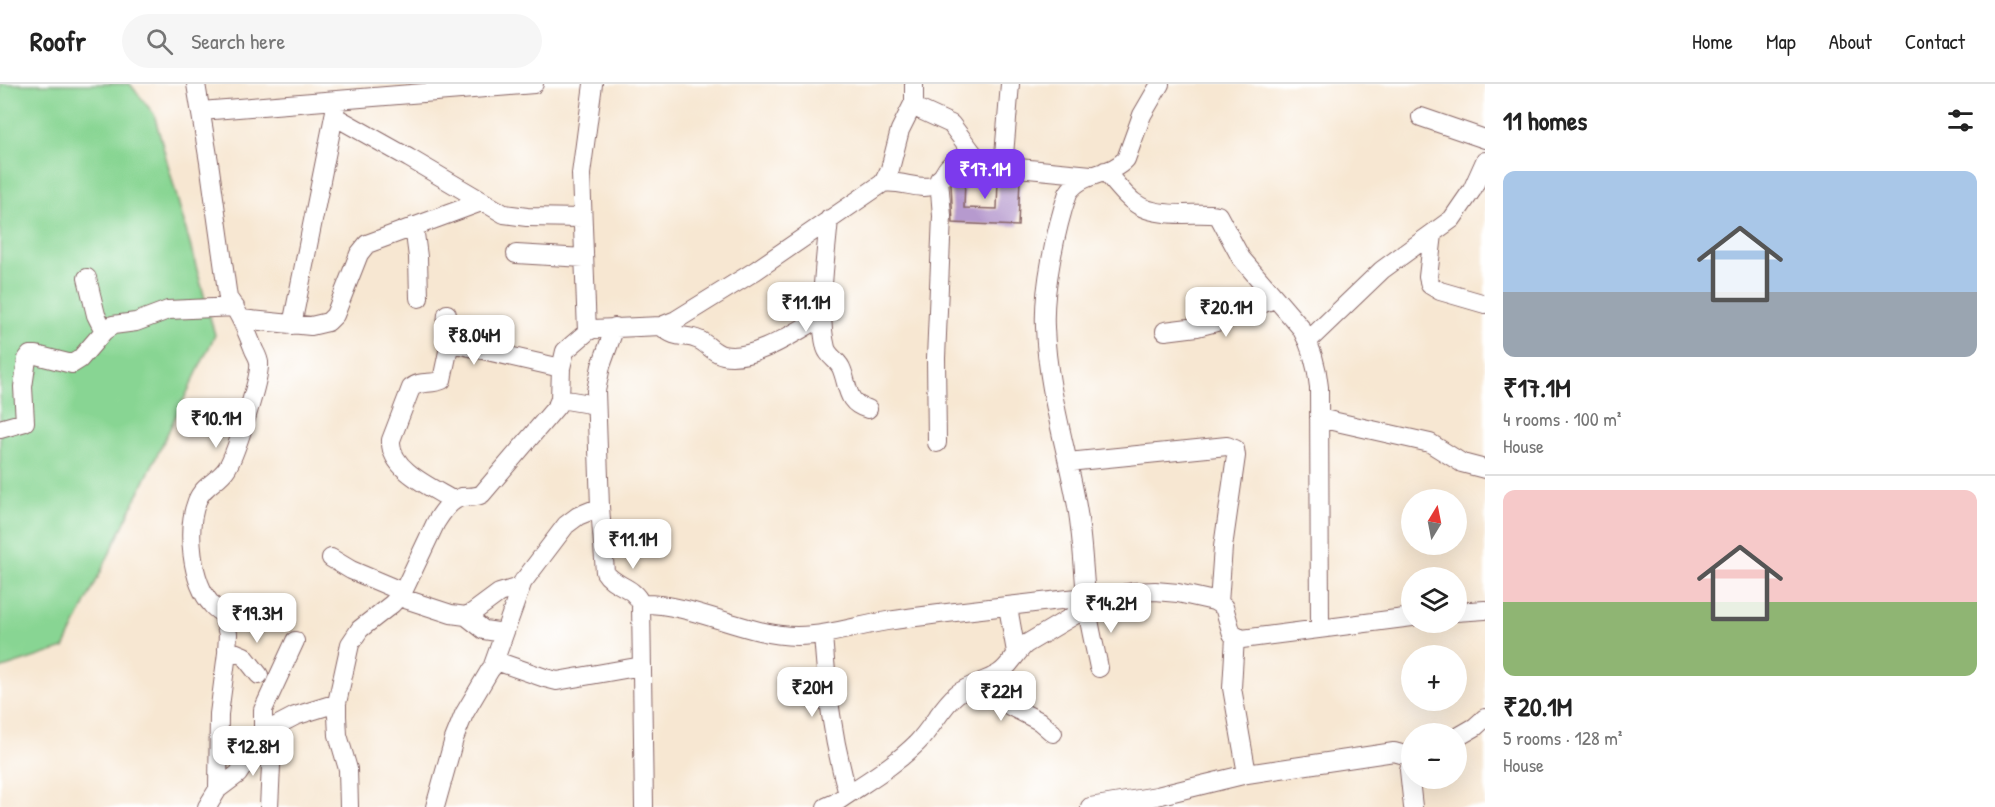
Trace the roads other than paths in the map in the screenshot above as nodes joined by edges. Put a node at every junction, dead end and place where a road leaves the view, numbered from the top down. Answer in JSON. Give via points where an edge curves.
{"nodes":[{"id":1,"x":196,"y":84,"type":"edge"},
{"id":2,"x":534,"y":84,"type":"edge"},
{"id":3,"x":593,"y":84,"type":"edge"},
{"id":4,"x":914,"y":84,"type":"edge"},
{"id":5,"x":1010,"y":84,"type":"edge"},
{"id":6,"x":1148,"y":84,"type":"edge"},
{"id":7,"x":1160,"y":84,"type":"edge"},
{"id":8,"x":477,"y":86,"type":"edge"},
{"id":9,"x":388,"y":90,"type":"edge"},
{"id":10,"x":312,"y":93,"type":"edge"},
{"id":11,"x":1148,"y":103,"type":"junction"},
{"id":12,"x":913,"y":104,"type":"junction"},
{"id":13,"x":336,"y":108,"type":"junction"},
{"id":14,"x":201,"y":111,"type":"junction"},
{"id":15,"x":1421,"y":117,"type":"dead end"},
{"id":16,"x":1485,"y":139,"type":"edge"},
{"id":17,"x":1485,"y":161,"type":"edge"},
{"id":18,"x":981,"y":164,"type":"junction"},
{"id":19,"x":1003,"y":167,"type":"junction"},
{"id":20,"x":1098,"y":173,"type":"junction"},
{"id":21,"x":939,"y":179,"type":"junction"},
{"id":22,"x":883,"y":183,"type":"junction"},
{"id":23,"x":481,"y":202,"type":"junction"},
{"id":24,"x":582,"y":218,"type":"junction"},
{"id":25,"x":829,"y":219,"type":"junction"},
{"id":26,"x":414,"y":226,"type":"junction"},
{"id":27,"x":1433,"y":234,"type":"junction"},
{"id":28,"x":516,"y":254,"type":"dead end"},
{"id":29,"x":584,"y":258,"type":"junction"},
{"id":30,"x":87,"y":278,"type":"dead end"},
{"id":31,"x":419,"y":298,"type":"dead end"},
{"id":32,"x":1274,"y":299,"type":"junction"},
{"id":33,"x":1485,"y":304,"type":"edge"},
{"id":34,"x":238,"y":313,"type":"junction"},
{"id":35,"x":447,"y":314,"type":"dead end"},
{"id":36,"x":822,"y":317,"type":"junction"},
{"id":37,"x":292,"y":325,"type":"junction"},
{"id":38,"x":661,"y":326,"type":"junction"},
{"id":39,"x":615,"y":327,"type":"junction"},
{"id":40,"x":104,"y":331,"type":"junction"},
{"id":41,"x":1165,"y":331,"type":"dead end"},
{"id":42,"x":587,"y":332,"type":"junction"},
{"id":43,"x":1308,"y":341,"type":"junction"},
{"id":44,"x":450,"y":342,"type":"junction"},
{"id":45,"x":561,"y":368,"type":"junction"},
{"id":46,"x":561,"y":399,"type":"junction"},
{"id":47,"x":596,"y":405,"type":"junction"},
{"id":48,"x":868,"y":410,"type":"dead end"},
{"id":49,"x":1319,"y":418,"type":"junction"},
{"id":50,"x":0,"y":429,"type":"edge"},
{"id":51,"x":937,"y":443,"type":"dead end"},
{"id":52,"x":1068,"y":462,"type":"junction"},
{"id":53,"x":1485,"y":470,"type":"edge"},
{"id":54,"x":454,"y":501,"type":"junction"},
{"id":55,"x":600,"y":507,"type":"junction"},
{"id":56,"x":331,"y":558,"type":"dead end"},
{"id":57,"x":523,"y":581,"type":"junction"},
{"id":58,"x":401,"y":595,"type":"junction"},
{"id":59,"x":1087,"y":602,"type":"junction"},
{"id":60,"x":1219,"y":603,"type":"junction"},
{"id":61,"x":641,"y":604,"type":"junction"},
{"id":62,"x":1008,"y":607,"type":"junction"},
{"id":63,"x":1485,"y":610,"type":"edge"},
{"id":64,"x":1467,"y":611,"type":"edge"},
{"id":65,"x":466,"y":616,"type":"junction"},
{"id":66,"x":1401,"y":618,"type":"edge"},
{"id":67,"x":1320,"y":629,"type":"junction"},
{"id":68,"x":504,"y":633,"type":"junction"},
{"id":69,"x":823,"y":634,"type":"junction"},
{"id":70,"x":1236,"y":637,"type":"junction"},
{"id":71,"x":296,"y":641,"type":"dead end"},
{"id":72,"x":227,"y":649,"type":"junction"},
{"id":73,"x":1016,"y":652,"type":"junction"},
{"id":74,"x":493,"y":665,"type":"junction"},
{"id":75,"x":642,"y":666,"type":"junction"},
{"id":76,"x":1099,"y":668,"type":"dead end"},
{"id":77,"x":259,"y":675,"type":"dead end"},
{"id":78,"x":994,"y":676,"type":"junction"},
{"id":79,"x":337,"y":704,"type":"junction"},
{"id":80,"x":1485,"y":718,"type":"edge"},
{"id":81,"x":1467,"y":732,"type":"edge"},
{"id":82,"x":1053,"y":734,"type":"dead end"},
{"id":83,"x":261,"y":739,"type":"junction"},
{"id":84,"x":1401,"y":754,"type":"edge"},
{"id":85,"x":1247,"y":774,"type":"junction"},
{"id":86,"x":218,"y":789,"type":"junction"},
{"id":87,"x":1411,"y":789,"type":"edge"},
{"id":88,"x":848,"y":794,"type":"junction"},
{"id":89,"x":207,"y":807,"type":"edge"},
{"id":90,"x":269,"y":807,"type":"edge"},
{"id":91,"x":349,"y":807,"type":"edge"},
{"id":92,"x":435,"y":807,"type":"edge"},
{"id":93,"x":644,"y":807,"type":"edge"},
{"id":94,"x":826,"y":807,"type":"edge"},
{"id":95,"x":1090,"y":807,"type":"edge"},
{"id":96,"x":1413,"y":807,"type":"edge"}],
"edges":[{"from":1,"to":14,"type":"street"},
{"from":2,"to":8,"type":"street"},
{"from":3,"to":24,"type":"street","via":[[581,167]]},
{"from":4,"to":12,"type":"street"},
{"from":5,"to":19,"type":"street"},
{"from":6,"to":11,"type":"street"},
{"from":7,"to":11,"type":"street"},
{"from":8,"to":9,"type":"street"},
{"from":9,"to":13,"type":"street"},
{"from":10,"to":13,"type":"street"},
{"from":10,"to":14,"type":"street"},
{"from":11,"to":20,"type":"street","via":[[1126,159]]},
{"from":12,"to":18,"type":"street","via":[[920,112],[951,124]]},
{"from":12,"to":22,"type":"street"},
{"from":13,"to":23,"type":"street"},
{"from":13,"to":37,"type":"street"},
{"from":14,"to":34,"type":"street","via":[[223,273],[228,298]]},
{"from":15,"to":16,"type":"street"},
{"from":17,"to":27,"type":"street","via":[[1462,207]]},
{"from":18,"to":19,"type":"street"},
{"from":18,"to":21,"type":"street","via":[[952,163]]},
{"from":19,"to":20,"type":"street"},
{"from":20,"to":32,"type":"street","via":[[1145,210],[1218,215],[1241,258]]},
{"from":20,"to":52,"type":"street","via":[[1073,186],[1068,193],[1046,303],[1047,353]]},
{"from":21,"to":22,"type":"street","via":[[927,186]]},
{"from":21,"to":51,"type":"street","via":[[942,216]]},
{"from":22,"to":25,"type":"street"},
{"from":23,"to":24,"type":"street","via":[[510,216]]},
{"from":23,"to":26,"type":"street"},
{"from":24,"to":29,"type":"street"},
{"from":25,"to":36,"type":"street"},
{"from":25,"to":38,"type":"street","via":[[745,278]]},
{"from":26,"to":31,"type":"street"},
{"from":26,"to":37,"type":"street","via":[[363,248],[335,315],[328,322]]},
{"from":27,"to":33,"type":"street","via":[[1430,285]]},
{"from":27,"to":43,"type":"street","via":[[1382,270]]},
{"from":28,"to":29,"type":"street"},
{"from":29,"to":42,"type":"street"},
{"from":30,"to":40,"type":"street"},
{"from":32,"to":41,"type":"street","via":[[1220,321]]},
{"from":32,"to":43,"type":"street"},
{"from":34,"to":37,"type":"street"},
{"from":34,"to":40,"type":"street","via":[[168,310]]},
{"from":34,"to":72,"type":"street","via":[[260,363],[230,463],[206,486],[197,501],[192,534],[192,557],[203,592],[223,614]]},
{"from":35,"to":44,"type":"street","via":[[445,336]]},
{"from":36,"to":38,"type":"street","via":[[780,341],[736,356],[718,354],[700,340],[674,336]]},
{"from":36,"to":48,"type":"street","via":[[828,352],[841,366],[852,400]]},
{"from":38,"to":39,"type":"street"},
{"from":39,"to":42,"type":"street"},
{"from":39,"to":47,"type":"street","via":[[598,380]]},
{"from":40,"to":50,"type":"street","via":[[75,364],[36,355],[28,357],[22,392],[25,422]]},
{"from":42,"to":45,"type":"street","via":[[565,351]]},
{"from":43,"to":49,"type":"street","via":[[1317,369]]},
{"from":44,"to":45,"type":"street"},
{"from":44,"to":54,"type":"street","via":[[442,380],[420,382],[411,388],[390,447],[404,469]]},
{"from":45,"to":46,"type":"street"},
{"from":46,"to":47,"type":"street"},
{"from":46,"to":54,"type":"street","via":[[482,494]]},
{"from":47,"to":55,"type":"street"},
{"from":49,"to":53,"type":"street","via":[[1430,443],[1462,463]]},
{"from":49,"to":67,"type":"street"},
{"from":52,"to":59,"type":"street"},
{"from":52,"to":60,"type":"street","via":[[1227,446],[1235,449]]},
{"from":54,"to":58,"type":"street","via":[[436,522]]},
{"from":55,"to":57,"type":"street","via":[[566,525]]},
{"from":55,"to":61,"type":"street","via":[[605,572],[632,591]]},
{"from":56,"to":58,"type":"street"},
{"from":57,"to":65,"type":"street"},
{"from":57,"to":68,"type":"street"},
{"from":58,"to":65,"type":"street"},
{"from":58,"to":79,"type":"street","via":[[354,637]]},
{"from":59,"to":60,"type":"street","via":[[1155,591]]},
{"from":59,"to":62,"type":"street"},
{"from":59,"to":73,"type":"street"},
{"from":59,"to":76,"type":"street"},
{"from":60,"to":70,"type":"street"},
{"from":61,"to":69,"type":"street","via":[[673,606],[768,632]]},
{"from":61,"to":75,"type":"street"},
{"from":62,"to":69,"type":"street"},
{"from":62,"to":73,"type":"street"},
{"from":63,"to":64,"type":"street"},
{"from":65,"to":68,"type":"street","via":[[484,630]]},
{"from":66,"to":67,"type":"street"},
{"from":67,"to":70,"type":"street","via":[[1250,639]]},
{"from":68,"to":74,"type":"street"},
{"from":69,"to":88,"type":"street","via":[[831,722]]},
{"from":70,"to":85,"type":"street","via":[[1233,688]]},
{"from":71,"to":83,"type":"street","via":[[263,710]]},
{"from":72,"to":77,"type":"street","via":[[244,656]]},
{"from":72,"to":86,"type":"street","via":[[219,714]]},
{"from":73,"to":78,"type":"street","via":[[1001,673]]},
{"from":74,"to":75,"type":"street","via":[[502,663],[557,681]]},
{"from":74,"to":92,"type":"street","via":[[464,714]]},
{"from":75,"to":93,"type":"street"},
{"from":78,"to":82,"type":"street","via":[[1010,706],[1039,721]]},
{"from":78,"to":88,"type":"street","via":[[960,692],[916,744]]},
{"from":79,"to":83,"type":"street","via":[[277,724]]},
{"from":79,"to":91,"type":"street","via":[[338,735],[348,769]]},
{"from":80,"to":81,"type":"street"},
{"from":83,"to":86,"type":"street","via":[[238,774]]},
{"from":83,"to":90,"type":"street","via":[[271,766]]},
{"from":84,"to":85,"type":"street","via":[[1394,752]]},
{"from":85,"to":95,"type":"street","via":[[1157,796]]},
{"from":86,"to":89,"type":"street"},
{"from":87,"to":96,"type":"street"},
{"from":88,"to":94,"type":"street"}]}
